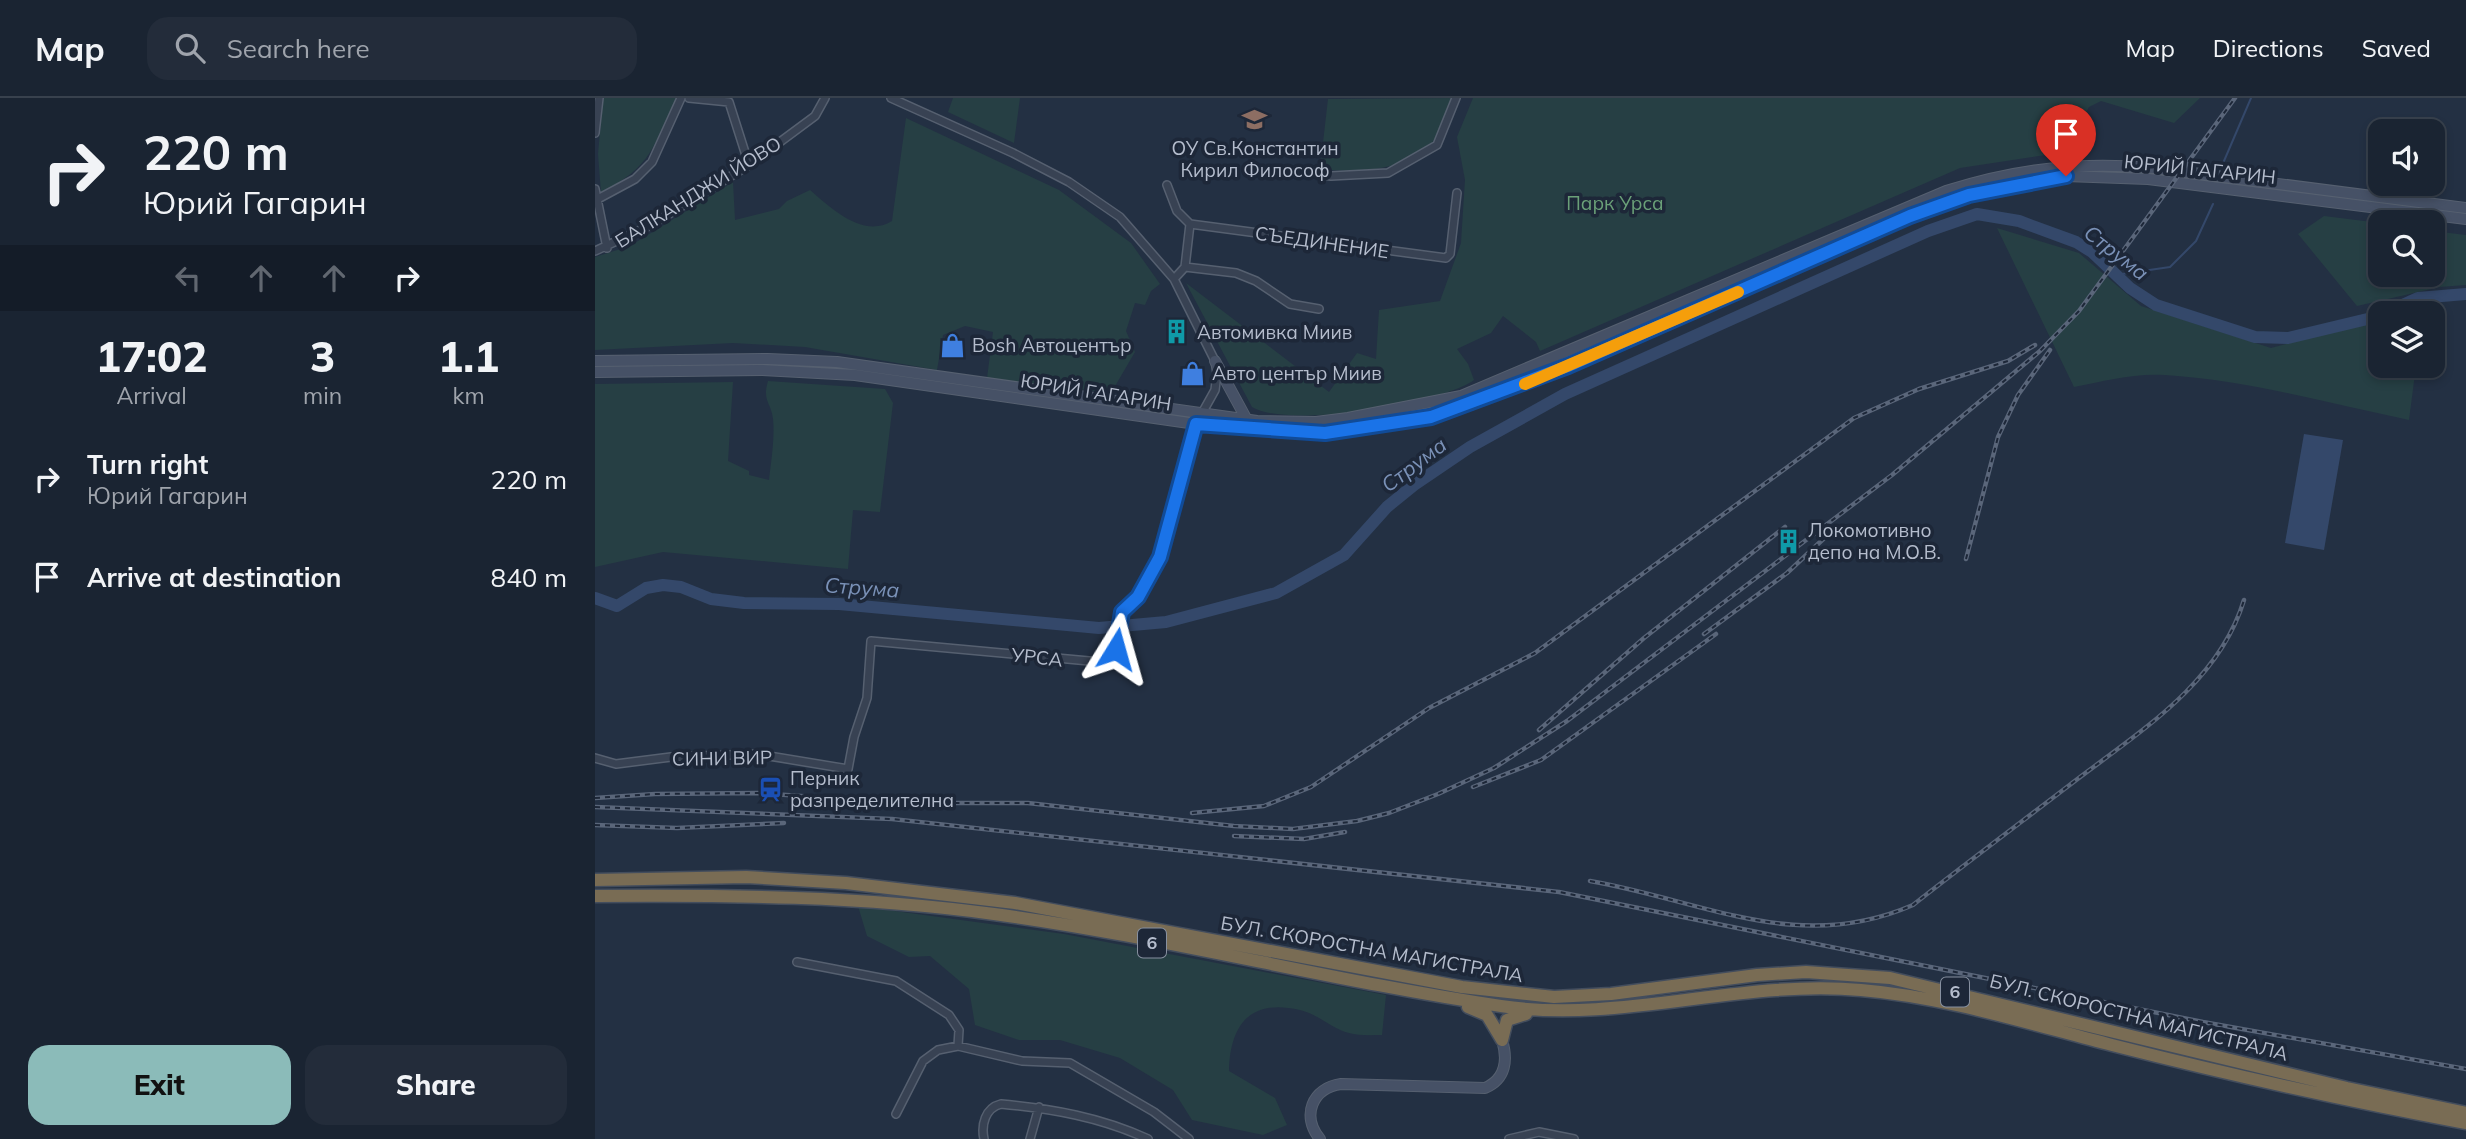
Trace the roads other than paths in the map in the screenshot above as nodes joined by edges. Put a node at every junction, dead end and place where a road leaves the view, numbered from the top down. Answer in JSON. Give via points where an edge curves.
{"nodes":[{"id":1,"x":599,"y":98,"type":"edge"},
{"id":2,"x":681,"y":98,"type":"edge"},
{"id":3,"x":689,"y":98,"type":"edge"},
{"id":4,"x":825,"y":98,"type":"edge"},
{"id":5,"x":891,"y":98,"type":"edge"},
{"id":6,"x":1456,"y":98,"type":"edge"},
{"id":7,"x":595,"y":133,"type":"edge"},
{"id":8,"x":749,"y":165,"type":"junction"},
{"id":9,"x":1308,"y":169,"type":"dead end"},
{"id":10,"x":1167,"y":185,"type":"dead end"},
{"id":11,"x":595,"y":188,"type":"edge"},
{"id":12,"x":1457,"y":193,"type":"dead end"},
{"id":13,"x":596,"y":200,"type":"edge"},
{"id":14,"x":2466,"y":208,"type":"edge"},
{"id":15,"x":2466,"y":219,"type":"edge"},
{"id":16,"x":1190,"y":224,"type":"junction"},
{"id":17,"x":607,"y":248,"type":"junction"},
{"id":18,"x":595,"y":251,"type":"edge"},
{"id":19,"x":1185,"y":267,"type":"junction"},
{"id":20,"x":1174,"y":279,"type":"junction"},
{"id":21,"x":1319,"y":309,"type":"dead end"},
{"id":22,"x":1215,"y":361,"type":"junction"},
{"id":23,"x":595,"y":362,"type":"edge"},
{"id":24,"x":595,"y":372,"type":"edge"},
{"id":25,"x":1203,"y":414,"type":"junction"},
{"id":26,"x":1247,"y":420,"type":"junction"},
{"id":27,"x":1196,"y":424,"type":"junction"},
{"id":28,"x":595,"y":758,"type":"edge"},
{"id":29,"x":848,"y":769,"type":"joint"},
{"id":30,"x":595,"y":880,"type":"edge"},
{"id":31,"x":595,"y":896,"type":"edge"},
{"id":32,"x":797,"y":962,"type":"dead end"},
{"id":33,"x":1407,"y":990,"type":"junction"},
{"id":34,"x":1561,"y":1011,"type":"junction"},
{"id":35,"x":1502,"y":1040,"type":"junction"},
{"id":36,"x":958,"y":1046,"type":"junction"},
{"id":37,"x":1039,"y":1108,"type":"junction"},
{"id":38,"x":2466,"y":1113,"type":"edge"},
{"id":39,"x":896,"y":1114,"type":"dead end"},
{"id":40,"x":2466,"y":1123,"type":"edge"},
{"id":41,"x":984,"y":1139,"type":"edge"},
{"id":42,"x":1030,"y":1139,"type":"edge"},
{"id":43,"x":1148,"y":1139,"type":"edge"},
{"id":44,"x":1189,"y":1139,"type":"edge"},
{"id":45,"x":1320,"y":1139,"type":"edge"},
{"id":46,"x":1509,"y":1139,"type":"edge"},
{"id":47,"x":1574,"y":1139,"type":"edge"}],
"edges":[{"from":1,"to":7,"type":"street"},
{"from":2,"to":13,"type":"street","via":[[652,162],[635,179]]},
{"from":3,"to":8,"type":"street","via":[[729,102]]},
{"from":4,"to":8,"type":"street","name":"БАЛКАНДЖИ ЙОВО","via":[[815,116]]},
{"from":5,"to":20,"type":"street","via":[[1069,182],[1120,217]]},
{"from":6,"to":9,"type":"street","via":[[1437,145],[1388,173],[1331,176]]},
{"from":8,"to":17,"type":"street","name":"БАЛКАНДЖИ ЙОВО"},
{"from":10,"to":16,"type":"street","via":[[1177,211]]},
{"from":11,"to":13,"type":"street"},
{"from":12,"to":16,"type":"street","name":"СЪЕДИНЕНИЕ","via":[[1446,258]]},
{"from":13,"to":17,"type":"street"},
{"from":14,"to":26,"type":"street","name":"ЮРИЙ ГАГАРИН","via":[[2103,164],[2016,172],[1946,191],[1461,396],[1316,422]]},
{"from":15,"to":27,"type":"street","name":"ЮРИЙ ГАГАРИН","via":[[2160,180],[2066,176],[2033,180],[1969,195],[1910,216],[1587,358],[1442,414],[1325,433]]},
{"from":16,"to":19,"type":"street"},
{"from":17,"to":18,"type":"street","name":"БАЛКАНДЖИ ЙОВО"},
{"from":19,"to":20,"type":"street"},
{"from":19,"to":21,"type":"street","via":[[1236,273],[1290,304]]},
{"from":20,"to":22,"type":"street"},
{"from":22,"to":25,"type":"street","name":"УРСА","via":[[1217,381]]},
{"from":22,"to":26,"type":"street"},
{"from":23,"to":25,"type":"street","name":"ЮРИЙ ГАГАРИН","via":[[837,362]]},
{"from":24,"to":27,"type":"street","name":"ЮРИЙ ГАГАРИН","via":[[762,370],[855,375]]},
{"from":25,"to":26,"type":"street","name":"ЮРИЙ ГАГАРИН"},
{"from":25,"to":27,"type":"street","name":"УРСА"},
{"from":27,"to":29,"type":"street","name":"УРСА","via":[[1160,557],[1138,597],[1122,612],[1113,655],[1094,663],[871,641],[867,698]]},
{"from":28,"to":29,"type":"street","name":"СИНИ ВИР","via":[[616,764],[757,754]]},
{"from":30,"to":38,"type":"highway","name":"БУЛ. СКОРОСТНА МАГИСТРАЛА","number":"6","via":[[771,878],[1015,903],[1528,996],[1585,997],[1806,972],[1890,978]]},
{"from":31,"to":33,"type":"highway","name":"БУЛ. СКОРОСТНА МАГИСТРАЛА","number":"6","via":[[751,894],[909,904],[1000,915]]},
{"from":32,"to":36,"type":"street","via":[[896,981],[949,1015],[959,1030]]},
{"from":33,"to":34,"type":"highway","name":"БУЛ. СКОРОСТНА МАГИСТРАЛА","number":"6","via":[[1502,1007]]},
{"from":33,"to":35,"type":"highway","via":[[1484,1012]]},
{"from":34,"to":35,"type":"highway","via":[[1510,1017]]},
{"from":34,"to":40,"type":"highway","name":"БУЛ. СКОРОСТНА МАГИСТРАЛА","number":"6","via":[[1770,988],[1818,987],[1902,995],[2346,1101]]},
{"from":35,"to":45,"type":"street","via":[[1505,1067],[1485,1088],[1347,1084],[1325,1088],[1311,1107],[1311,1122]]},
{"from":36,"to":39,"type":"street","via":[[938,1050],[923,1061]]},
{"from":36,"to":44,"type":"street","via":[[1023,1061],[1070,1063],[1154,1112]]},
{"from":37,"to":41,"type":"street","via":[[996,1105],[986,1116]]},
{"from":37,"to":42,"type":"street"},
{"from":37,"to":43,"type":"street","via":[[1092,1118]]},
{"from":46,"to":47,"type":"street","via":[[1539,1132]]}]}
